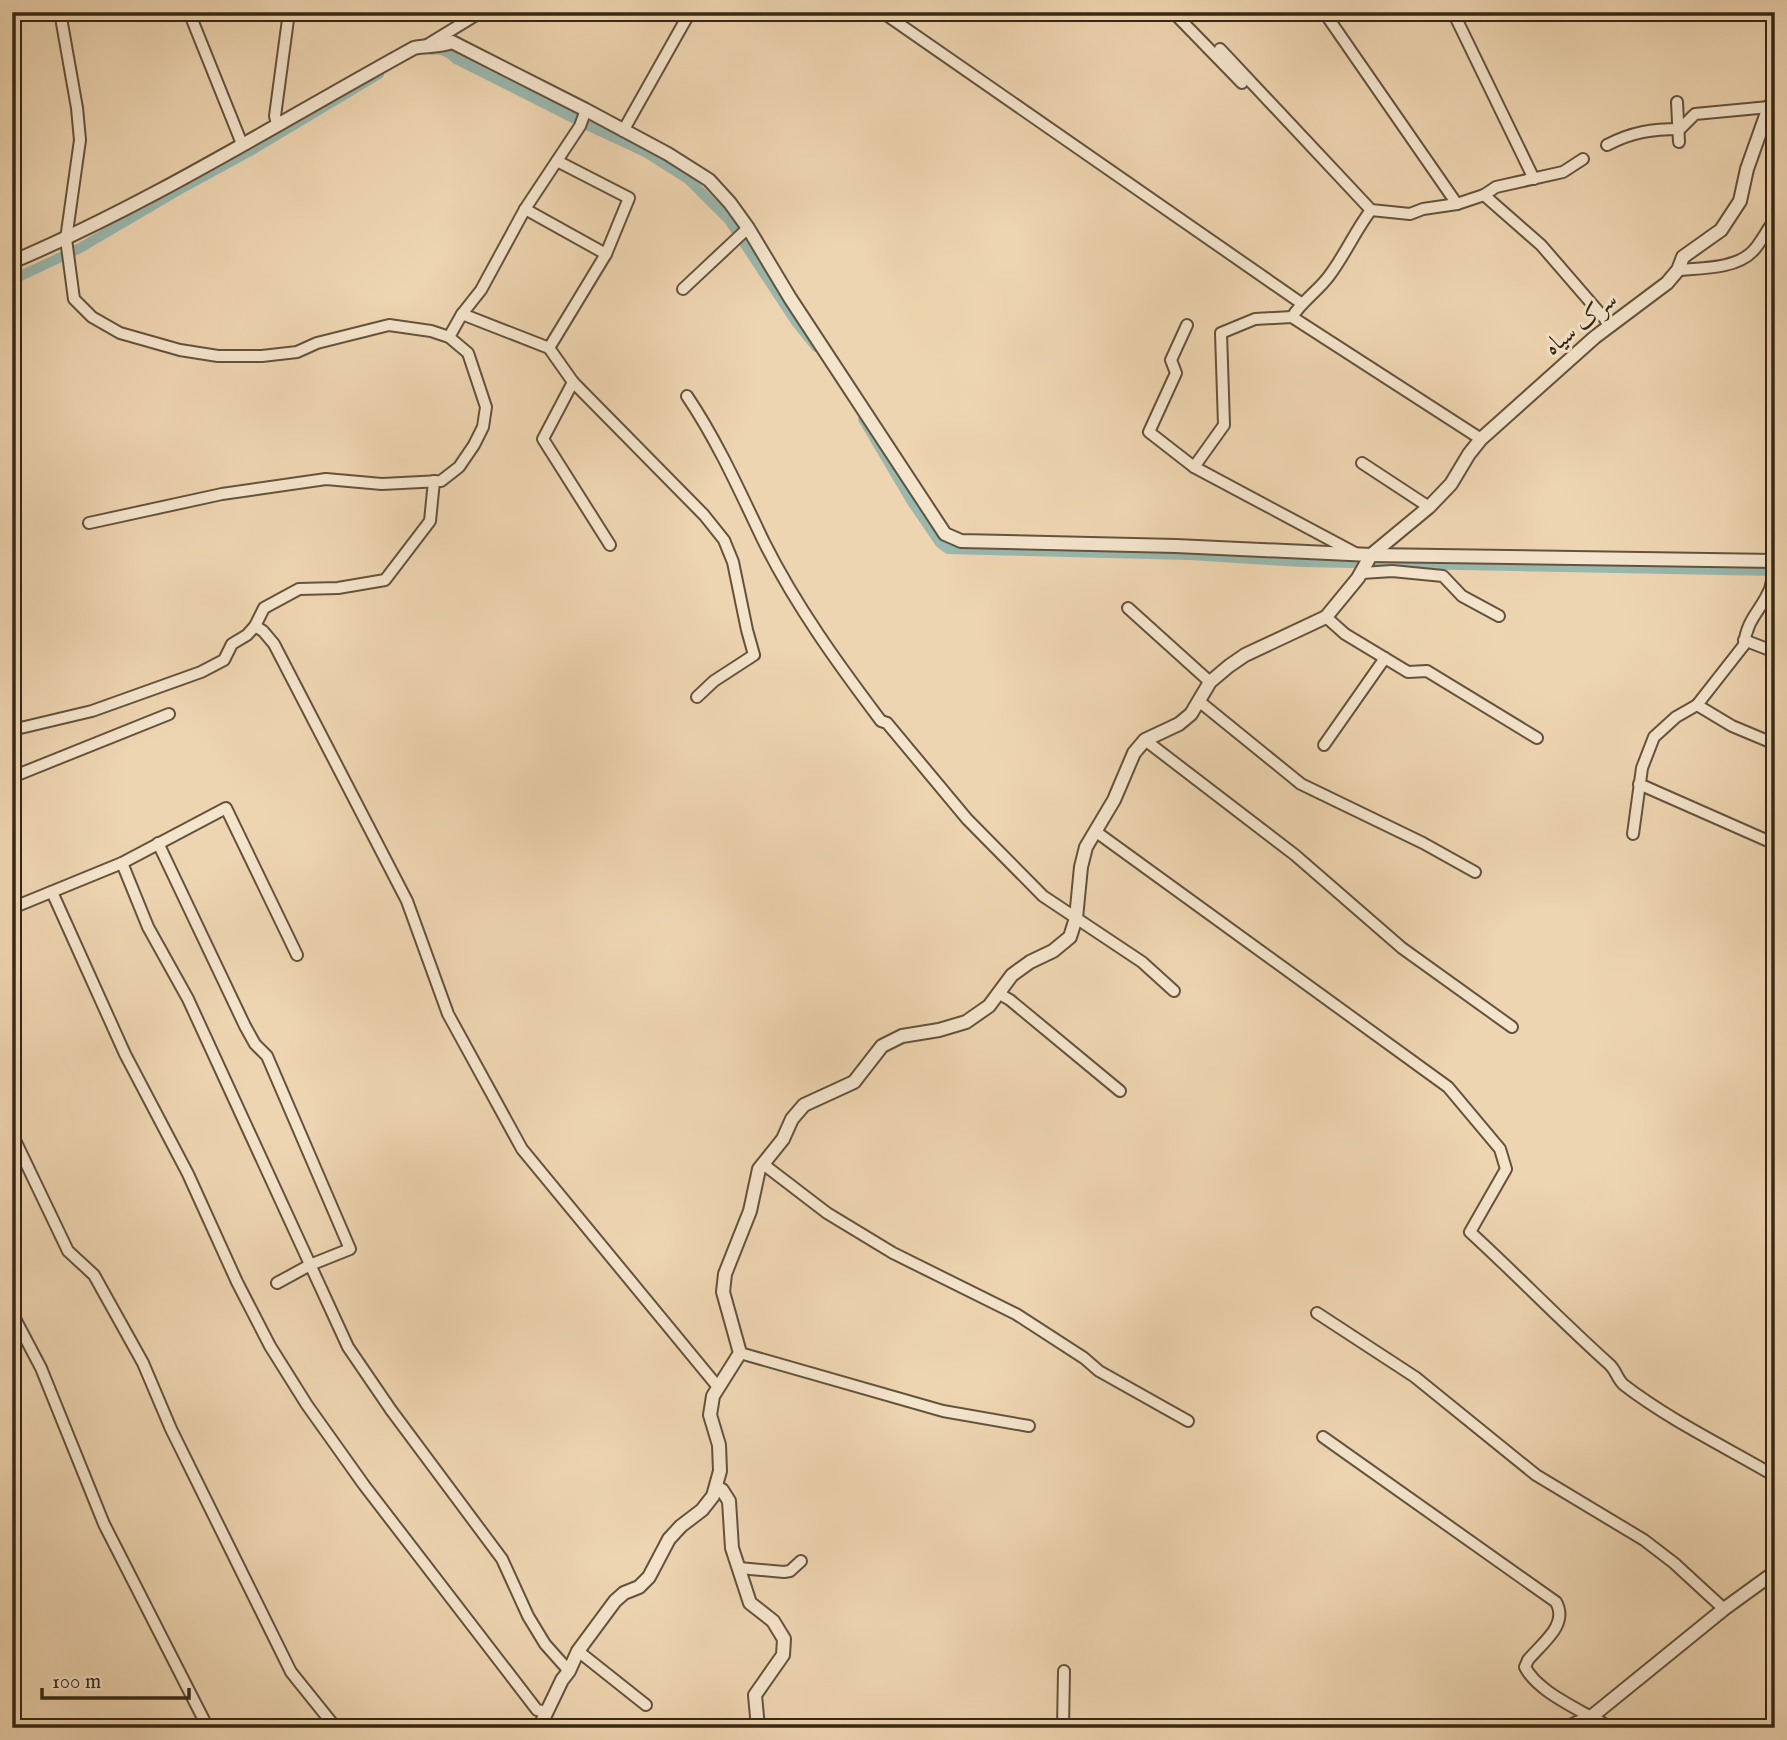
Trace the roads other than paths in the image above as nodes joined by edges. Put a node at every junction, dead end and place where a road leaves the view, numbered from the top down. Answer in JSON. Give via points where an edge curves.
{"nodes":[{"id":1,"x":60,"y":12,"type":"edge"},
{"id":2,"x":189,"y":12,"type":"edge"},
{"id":3,"x":289,"y":12,"type":"edge"},
{"id":4,"x":481,"y":12,"type":"edge"},
{"id":5,"x":690,"y":12,"type":"edge"},
{"id":6,"x":882,"y":12,"type":"edge"},
{"id":7,"x":1173,"y":12,"type":"edge"},
{"id":8,"x":1324,"y":12,"type":"edge"},
{"id":9,"x":1453,"y":12,"type":"edge"},
{"id":10,"x":1752,"y":12,"type":"edge"},
{"id":11,"x":1775,"y":16,"type":"edge"},
{"id":12,"x":428,"y":45,"type":"junction"},
{"id":13,"x":1220,"y":49,"type":"dead end"},
{"id":14,"x":1241,"y":83,"type":"dead end"},
{"id":15,"x":1677,"y":102,"type":"dead end"},
{"id":16,"x":1772,"y":103,"type":"edge"},
{"id":17,"x":584,"y":118,"type":"junction"},
{"id":18,"x":277,"y":124,"type":"junction"},
{"id":19,"x":1680,"y":129,"type":"junction"},
{"id":20,"x":623,"y":131,"type":"junction"},
{"id":21,"x":1679,"y":142,"type":"dead end"},
{"id":22,"x":242,"y":144,"type":"junction"},
{"id":23,"x":1607,"y":145,"type":"dead end"},
{"id":24,"x":1583,"y":159,"type":"dead end"},
{"id":25,"x":557,"y":161,"type":"junction"},
{"id":26,"x":1534,"y":178,"type":"junction"},
{"id":27,"x":1484,"y":195,"type":"junction"},
{"id":28,"x":1457,"y":204,"type":"junction"},
{"id":29,"x":525,"y":209,"type":"junction"},
{"id":30,"x":1371,"y":210,"type":"junction"},
{"id":31,"x":1775,"y":220,"type":"edge"},
{"id":32,"x":743,"y":233,"type":"junction"},
{"id":33,"x":67,"y":249,"type":"junction"},
{"id":34,"x":606,"y":254,"type":"junction"},
{"id":35,"x":12,"y":262,"type":"edge"},
{"id":36,"x":1678,"y":270,"type":"junction"},
{"id":37,"x":683,"y":289,"type":"dead end"},
{"id":38,"x":1301,"y":303,"type":"junction"},
{"id":39,"x":462,"y":314,"type":"junction"},
{"id":40,"x":1292,"y":317,"type":"junction"},
{"id":41,"x":1187,"y":325,"type":"dead end"},
{"id":42,"x":1611,"y":326,"type":"junction"},
{"id":43,"x":449,"y":337,"type":"junction"},
{"id":44,"x":550,"y":348,"type":"junction"},
{"id":45,"x":573,"y":382,"type":"junction"},
{"id":46,"x":687,"y":396,"type":"dead end"},
{"id":47,"x":1481,"y":439,"type":"junction"},
{"id":48,"x":1362,"y":463,"type":"dead end"},
{"id":49,"x":1194,"y":467,"type":"junction"},
{"id":50,"x":435,"y":481,"type":"junction"},
{"id":51,"x":1429,"y":507,"type":"junction"},
{"id":52,"x":89,"y":523,"type":"dead end"},
{"id":53,"x":610,"y":545,"type":"dead end"},
{"id":54,"x":1365,"y":562,"type":"junction"},
{"id":55,"x":1773,"y":565,"type":"edge"},
{"id":56,"x":1128,"y":608,"type":"dead end"},
{"id":57,"x":1499,"y":616,"type":"dead end"},
{"id":58,"x":1326,"y":617,"type":"junction"},
{"id":59,"x":255,"y":626,"type":"junction"},
{"id":60,"x":1744,"y":640,"type":"junction"},
{"id":61,"x":1775,"y":652,"type":"edge"},
{"id":62,"x":1385,"y":658,"type":"junction"},
{"id":63,"x":1210,"y":682,"type":"junction"},
{"id":64,"x":697,"y":697,"type":"dead end"},
{"id":65,"x":1200,"y":702,"type":"junction"},
{"id":66,"x":1697,"y":705,"type":"junction"},
{"id":67,"x":169,"y":714,"type":"dead end"},
{"id":68,"x":12,"y":730,"type":"edge"},
{"id":69,"x":1537,"y":738,"type":"dead end"},
{"id":70,"x":1146,"y":740,"type":"junction"},
{"id":71,"x":1775,"y":744,"type":"edge"},
{"id":72,"x":1324,"y":745,"type":"dead end"},
{"id":73,"x":12,"y":777,"type":"edge"},
{"id":74,"x":1639,"y":784,"type":"junction"},
{"id":75,"x":1095,"y":831,"type":"junction"},
{"id":76,"x":1633,"y":834,"type":"dead end"},
{"id":77,"x":158,"y":843,"type":"junction"},
{"id":78,"x":1775,"y":845,"type":"edge"},
{"id":79,"x":122,"y":863,"type":"junction"},
{"id":80,"x":1475,"y":872,"type":"dead end"},
{"id":81,"x":52,"y":892,"type":"junction"},
{"id":82,"x":12,"y":908,"type":"edge"},
{"id":83,"x":1076,"y":918,"type":"junction"},
{"id":84,"x":296,"y":956,"type":"dead end"},
{"id":85,"x":1174,"y":991,"type":"dead end"},
{"id":86,"x":998,"y":993,"type":"junction"},
{"id":87,"x":1512,"y":1027,"type":"dead end"},
{"id":88,"x":1121,"y":1091,"type":"dead end"},
{"id":89,"x":12,"y":1134,"type":"edge"},
{"id":90,"x":763,"y":1164,"type":"junction"},
{"id":91,"x":310,"y":1265,"type":"junction"},
{"id":92,"x":277,"y":1283,"type":"dead end"},
{"id":93,"x":12,"y":1313,"type":"edge"},
{"id":94,"x":1317,"y":1313,"type":"dead end"},
{"id":95,"x":740,"y":1353,"type":"junction"},
{"id":96,"x":718,"y":1387,"type":"junction"},
{"id":97,"x":1188,"y":1421,"type":"dead end"},
{"id":98,"x":1029,"y":1426,"type":"dead end"},
{"id":99,"x":1323,"y":1437,"type":"dead end"},
{"id":100,"x":1775,"y":1476,"type":"edge"},
{"id":101,"x":716,"y":1487,"type":"junction"},
{"id":102,"x":801,"y":1561,"type":"dead end"},
{"id":103,"x":739,"y":1568,"type":"junction"},
{"id":104,"x":1775,"y":1572,"type":"edge"},
{"id":105,"x":1724,"y":1609,"type":"junction"},
{"id":106,"x":578,"y":1651,"type":"junction"},
{"id":107,"x":569,"y":1671,"type":"junction"},
{"id":108,"x":1064,"y":1671,"type":"dead end"},
{"id":109,"x":646,"y":1705,"type":"dead end"},
{"id":110,"x":547,"y":1712,"type":"junction"},
{"id":111,"x":1591,"y":1717,"type":"junction"},
{"id":112,"x":208,"y":1728,"type":"edge"},
{"id":113,"x":336,"y":1728,"type":"edge"},
{"id":114,"x":539,"y":1728,"type":"edge"},
{"id":115,"x":758,"y":1728,"type":"edge"},
{"id":116,"x":1063,"y":1728,"type":"edge"},
{"id":117,"x":1570,"y":1728,"type":"edge"},
{"id":118,"x":1609,"y":1728,"type":"edge"}],
"edges":[{"from":1,"to":33,"type":"street","via":[[80,141]]},
{"from":2,"to":22,"type":"street"},
{"from":3,"to":18,"type":"street"},
{"from":4,"to":12,"type":"street"},
{"from":5,"to":20,"type":"street"},
{"from":6,"to":38,"type":"street"},
{"from":7,"to":14,"type":"street"},
{"from":8,"to":28,"type":"street"},
{"from":9,"to":26,"type":"street"},
{"from":10,"to":11,"type":"street"},
{"from":12,"to":17,"type":"street","via":[[452,42]]},
{"from":12,"to":18,"type":"street","via":[[414,48]]},
{"from":13,"to":30,"type":"street"},
{"from":15,"to":19,"type":"street"},
{"from":16,"to":19,"type":"street","via":[[1695,114]]},
{"from":16,"to":36,"type":"street","name":"سرک سیاه","via":[[1746,169],[1740,201],[1721,230],[1684,257]]},
{"from":17,"to":20,"type":"street"},
{"from":17,"to":25,"type":"street"},
{"from":18,"to":22,"type":"street"},
{"from":19,"to":21,"type":"street"},
{"from":19,"to":23,"type":"street","via":[[1651,129]]},
{"from":20,"to":32,"type":"street","via":[[709,180],[730,203]]},
{"from":22,"to":33,"type":"street"},
{"from":24,"to":26,"type":"street","via":[[1563,172]]},
{"from":25,"to":29,"type":"street"},
{"from":25,"to":34,"type":"street","via":[[629,198]]},
{"from":26,"to":27,"type":"street","via":[[1496,187]]},
{"from":27,"to":28,"type":"street"},
{"from":27,"to":42,"type":"street","via":[[1541,245]]},
{"from":28,"to":30,"type":"street","via":[[1410,214]]},
{"from":29,"to":34,"type":"street"},
{"from":29,"to":39,"type":"street","via":[[481,290]]},
{"from":30,"to":38,"type":"street","via":[[1322,286]]},
{"from":31,"to":36,"type":"street","via":[[1752,252],[1738,261]]},
{"from":32,"to":37,"type":"street"},
{"from":32,"to":54,"type":"street","via":[[945,534],[961,541],[1176,546]]},
{"from":33,"to":35,"type":"street"},
{"from":33,"to":43,"type":"street","via":[[74,299],[92,317],[120,333],[180,349],[218,356],[262,356],[297,352],[390,325]]},
{"from":34,"to":44,"type":"street"},
{"from":36,"to":42,"type":"street","name":"سرک سیاه"},
{"from":38,"to":40,"type":"street"},
{"from":39,"to":43,"type":"street"},
{"from":39,"to":44,"type":"street"},
{"from":40,"to":47,"type":"street"},
{"from":40,"to":49,"type":"street","via":[[1255,319],[1221,334],[1224,425]]},
{"from":41,"to":49,"type":"street","via":[[1171,360],[1176,373],[1149,432]]},
{"from":42,"to":47,"type":"street","name":"سرک سیاه"},
{"from":43,"to":50,"type":"street","via":[[468,353],[486,407],[483,427],[459,467]]},
{"from":44,"to":45,"type":"street"},
{"from":45,"to":53,"type":"street","via":[[543,439]]},
{"from":45,"to":64,"type":"street","via":[[705,515],[733,562],[754,655]]},
{"from":46,"to":83,"type":"street","via":[[710,429],[765,543],[825,646],[881,721],[967,819],[1043,896]]},
{"from":47,"to":51,"type":"street","name":"سرک سیاه","via":[[1451,484]]},
{"from":48,"to":51,"type":"street"},
{"from":49,"to":54,"type":"street"},
{"from":50,"to":52,"type":"street","via":[[382,484],[326,478],[222,494]]},
{"from":50,"to":59,"type":"street","via":[[430,521],[384,580],[299,589],[264,608]]},
{"from":51,"to":54,"type":"street","name":"سرک سیاه"},
{"from":54,"to":55,"type":"street"},
{"from":54,"to":57,"type":"street","via":[[1392,572],[1443,576],[1462,596]]},
{"from":54,"to":58,"type":"street","name":"سرک سیاه"},
{"from":55,"to":60,"type":"street","via":[[1770,590]]},
{"from":56,"to":63,"type":"street"},
{"from":58,"to":62,"type":"street"},
{"from":58,"to":63,"type":"street","via":[[1245,655]]},
{"from":59,"to":68,"type":"street","via":[[232,644],[224,660],[201,672],[92,711]]},
{"from":59,"to":96,"type":"street","via":[[274,644],[407,901],[448,1014],[522,1149]]},
{"from":60,"to":61,"type":"street"},
{"from":60,"to":66,"type":"street"},
{"from":62,"to":69,"type":"street","via":[[1408,672],[1427,671]]},
{"from":62,"to":72,"type":"street"},
{"from":63,"to":65,"type":"street"},
{"from":65,"to":70,"type":"street","via":[[1179,724]]},
{"from":65,"to":80,"type":"street","via":[[1301,784]]},
{"from":66,"to":71,"type":"street"},
{"from":66,"to":74,"type":"street","via":[[1654,737]]},
{"from":67,"to":73,"type":"street"},
{"from":70,"to":75,"type":"street","via":[[1134,753]]},
{"from":70,"to":87,"type":"street","via":[[1295,855],[1402,948]]},
{"from":74,"to":76,"type":"street"},
{"from":74,"to":78,"type":"street"},
{"from":75,"to":83,"type":"street","via":[[1081,867]]},
{"from":75,"to":100,"type":"street","via":[[1448,1087],[1500,1149],[1506,1169],[1470,1232],[1612,1367],[1621,1383],[1679,1423]]},
{"from":77,"to":79,"type":"street"},
{"from":77,"to":84,"type":"street","via":[[226,808]]},
{"from":77,"to":91,"type":"street","via":[[255,1044],[267,1056],[350,1249]]},
{"from":79,"to":81,"type":"street"},
{"from":79,"to":91,"type":"street"},
{"from":81,"to":82,"type":"street"},
{"from":81,"to":110,"type":"street","via":[[125,1054],[270,1346],[364,1485],[537,1710]]},
{"from":83,"to":85,"type":"street","via":[[1142,962]]},
{"from":83,"to":86,"type":"street","via":[[1070,937],[1012,975]]},
{"from":86,"to":88,"type":"street"},
{"from":86,"to":90,"type":"street","via":[[989,1006],[966,1022],[902,1036],[881,1046],[854,1082],[804,1105]]},
{"from":89,"to":113,"type":"street","via":[[68,1251],[94,1275],[143,1363],[170,1429],[291,1672]]},
{"from":90,"to":95,"type":"street","via":[[725,1274],[723,1292]]},
{"from":90,"to":97,"type":"street","via":[[827,1213],[893,1254],[1016,1314],[1099,1371]]},
{"from":91,"to":92,"type":"street"},
{"from":91,"to":107,"type":"street","via":[[348,1347],[502,1559],[528,1616]]},
{"from":93,"to":112,"type":"street","via":[[41,1368],[104,1524]]},
{"from":94,"to":105,"type":"street","via":[[1415,1377],[1536,1475],[1644,1540]]},
{"from":95,"to":96,"type":"street"},
{"from":95,"to":98,"type":"street","via":[[943,1412]]},
{"from":96,"to":101,"type":"street","via":[[710,1415],[719,1445]]},
{"from":99,"to":111,"type":"street","via":[[1556,1602],[1558,1625],[1525,1667],[1556,1698]]},
{"from":101,"to":103,"type":"street","via":[[729,1500],[732,1548]]},
{"from":101,"to":106,"type":"street","via":[[702,1510],[669,1539],[649,1577],[615,1601]]},
{"from":102,"to":103,"type":"street","via":[[784,1572]]},
{"from":103,"to":115,"type":"street","via":[[750,1603],[773,1621],[784,1639],[783,1655],[755,1695]]},
{"from":104,"to":105,"type":"street"},
{"from":105,"to":111,"type":"street"},
{"from":106,"to":107,"type":"street"},
{"from":106,"to":109,"type":"street"},
{"from":107,"to":110,"type":"street"},
{"from":108,"to":116,"type":"street"},
{"from":110,"to":114,"type":"street"},
{"from":111,"to":117,"type":"street"},
{"from":111,"to":118,"type":"street"}]}
